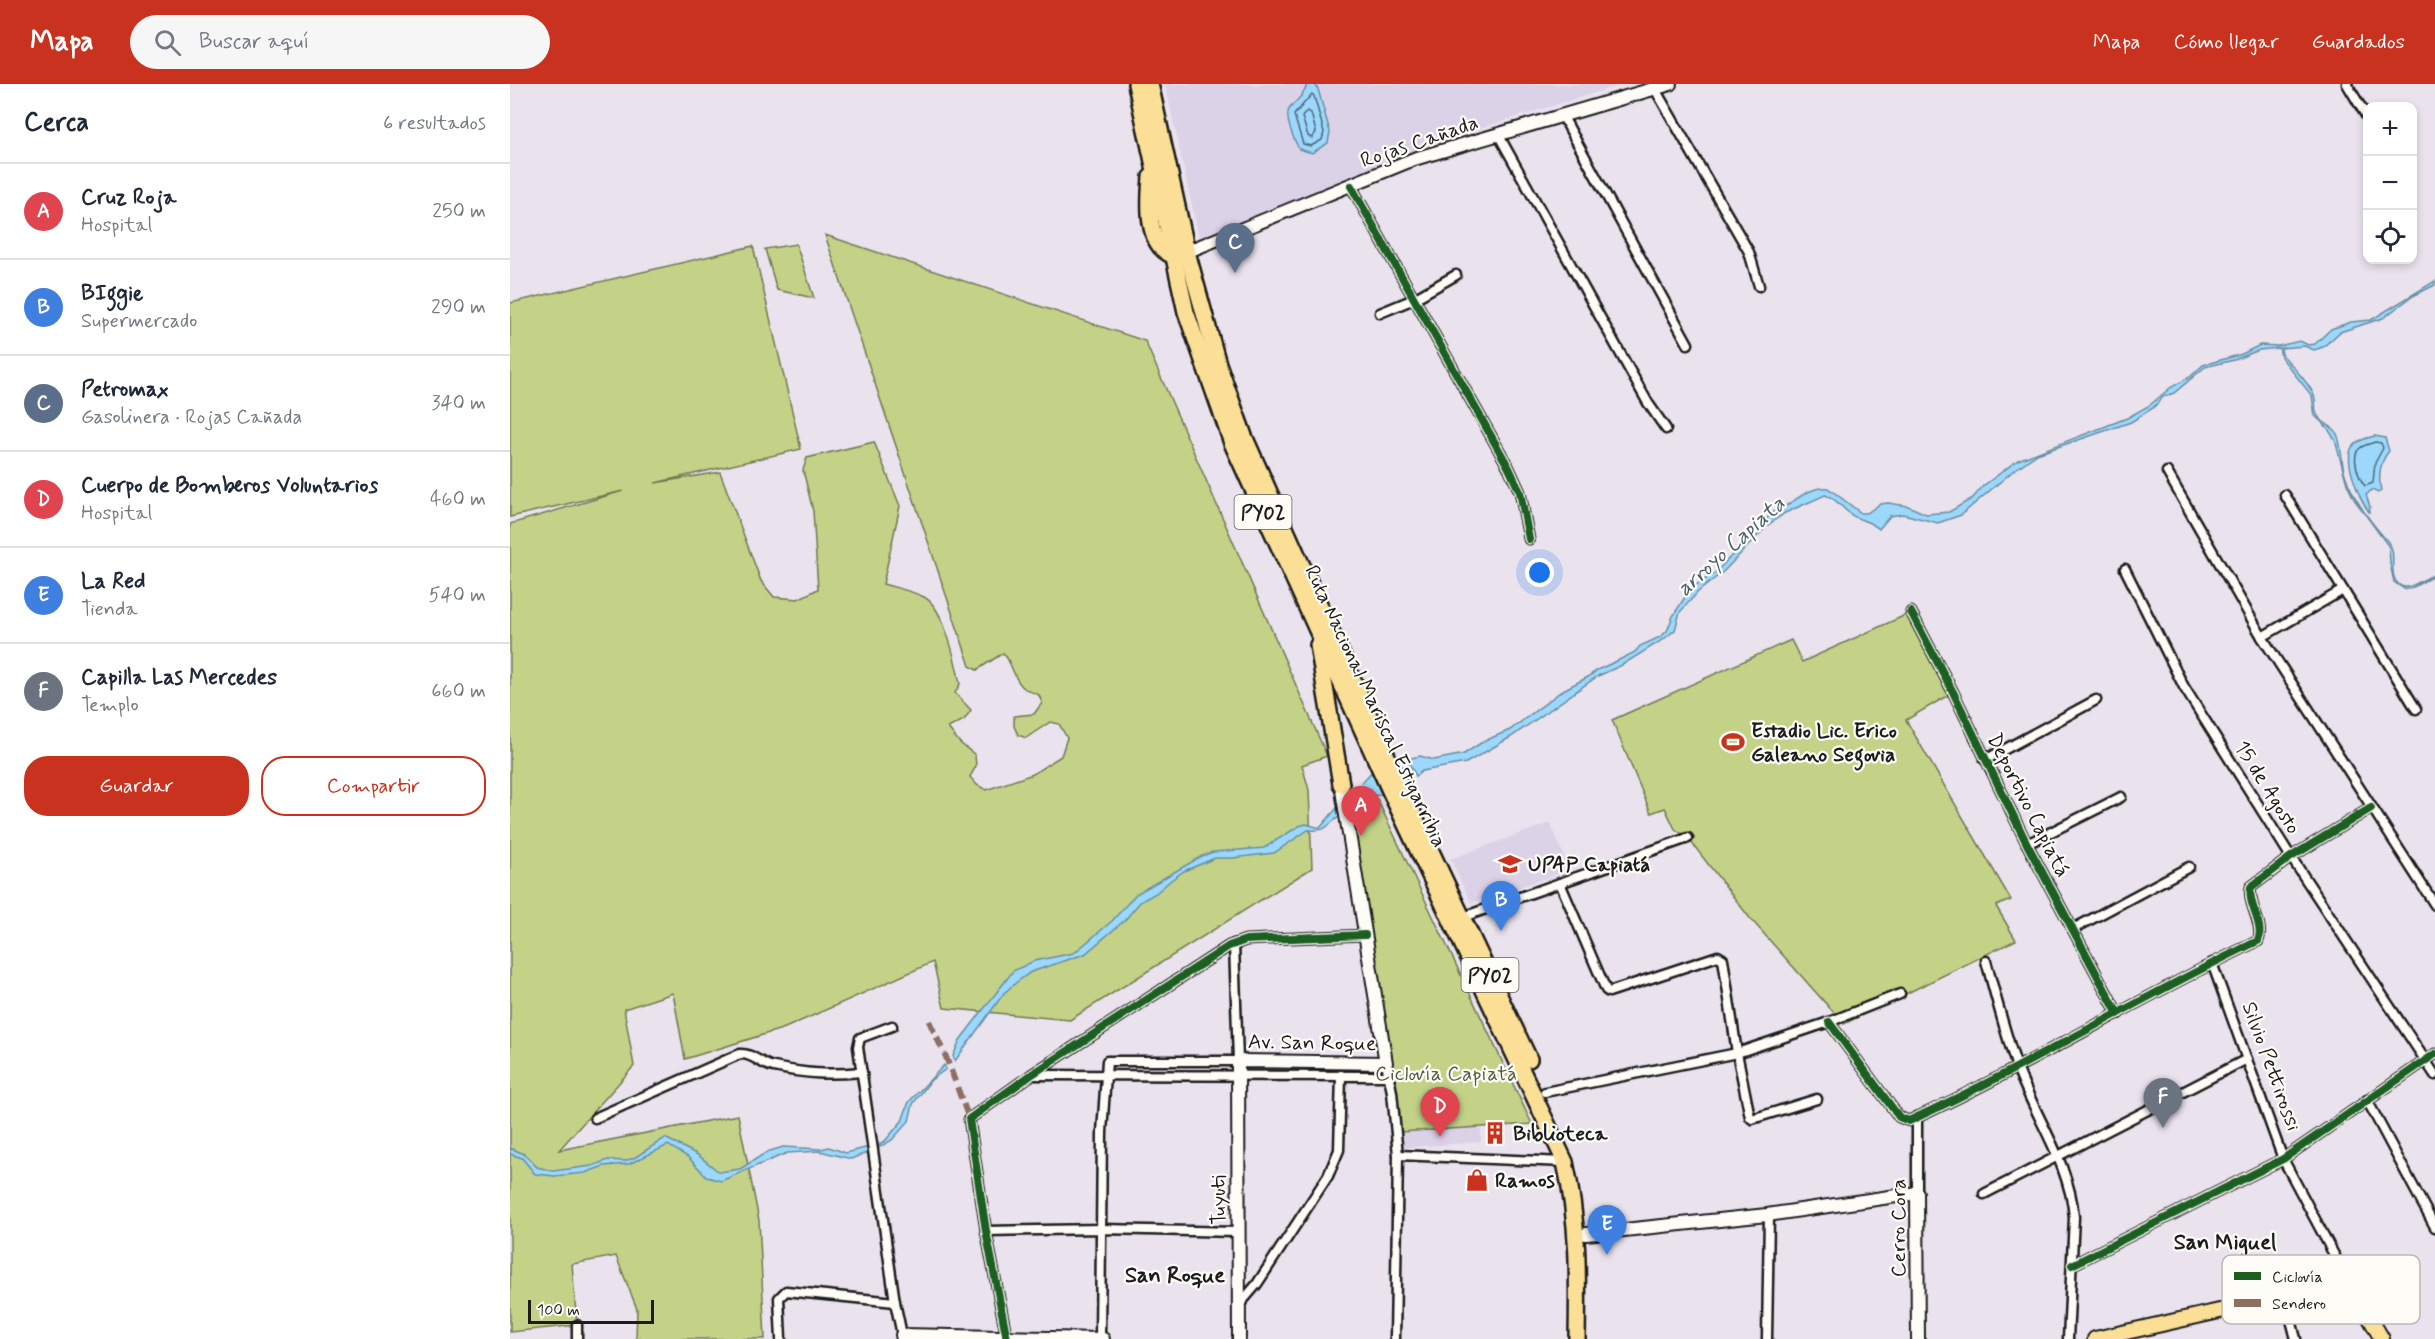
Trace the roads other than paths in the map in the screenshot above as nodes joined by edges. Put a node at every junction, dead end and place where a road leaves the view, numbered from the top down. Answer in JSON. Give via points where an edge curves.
{"nodes":[{"id":1,"x":1136,"y":84,"type":"edge"},
{"id":2,"x":1150,"y":84,"type":"edge"},
{"id":3,"x":1670,"y":84,"type":"edge"},
{"id":4,"x":2347,"y":84,"type":"edge"},
{"id":5,"x":1654,"y":89,"type":"junction"},
{"id":6,"x":2363,"y":112,"type":"edge"},
{"id":7,"x":1562,"y":116,"type":"junction"},
{"id":8,"x":1498,"y":134,"type":"junction"},
{"id":9,"x":1351,"y":186,"type":"junction"},
{"id":10,"x":1181,"y":254,"type":"junction"},
{"id":11,"x":1456,"y":275,"type":"dead end"},
{"id":12,"x":1759,"y":286,"type":"dead end"},
{"id":13,"x":1414,"y":299,"type":"junction"},
{"id":14,"x":1380,"y":313,"type":"dead end"},
{"id":15,"x":1688,"y":344,"type":"dead end"},
{"id":16,"x":1666,"y":429,"type":"dead end"},
{"id":17,"x":2167,"y":472,"type":"dead end"},
{"id":18,"x":2285,"y":495,"type":"dead end"},
{"id":19,"x":1529,"y":539,"type":"dead end"},
{"id":20,"x":2126,"y":569,"type":"dead end"},
{"id":21,"x":2343,"y":590,"type":"junction"},
{"id":22,"x":1911,"y":612,"type":"dead end"},
{"id":23,"x":1312,"y":619,"type":"junction"},
{"id":24,"x":2262,"y":637,"type":"junction"},
{"id":25,"x":2096,"y":699,"type":"dead end"},
{"id":26,"x":2416,"y":709,"type":"dead end"},
{"id":27,"x":1382,"y":758,"type":"junction"},
{"id":28,"x":1985,"y":760,"type":"junction"},
{"id":29,"x":1341,"y":783,"type":"joint"},
{"id":30,"x":1398,"y":793,"type":"junction"},
{"id":31,"x":2121,"y":797,"type":"dead end"},
{"id":32,"x":2371,"y":808,"type":"junction"},
{"id":33,"x":1688,"y":838,"type":"dead end"},
{"id":34,"x":2027,"y":844,"type":"junction"},
{"id":35,"x":2291,"y":857,"type":"junction"},
{"id":36,"x":2189,"y":867,"type":"dead end"},
{"id":37,"x":1560,"y":883,"type":"junction"},
{"id":38,"x":2435,"y":904,"type":"edge"},
{"id":39,"x":1463,"y":917,"type":"junction"},
{"id":40,"x":2073,"y":929,"type":"junction"},
{"id":41,"x":1365,"y":935,"type":"junction"},
{"id":42,"x":1234,"y":944,"type":"junction"},
{"id":43,"x":1986,"y":961,"type":"dead end"},
{"id":44,"x":2212,"y":963,"type":"junction"},
{"id":45,"x":1900,"y":994,"type":"dead end"},
{"id":46,"x":2118,"y":1014,"type":"junction"},
{"id":47,"x":1829,"y":1022,"type":"junction"},
{"id":48,"x":892,"y":1026,"type":"dead end"},
{"id":49,"x":1737,"y":1053,"type":"junction"},
{"id":50,"x":2435,"y":1054,"type":"edge"},
{"id":51,"x":2247,"y":1059,"type":"junction"},
{"id":52,"x":1238,"y":1061,"type":"junction"},
{"id":53,"x":2424,"y":1062,"type":"junction"},
{"id":54,"x":1386,"y":1063,"type":"junction"},
{"id":55,"x":2018,"y":1068,"type":"junction"},
{"id":56,"x":862,"y":1072,"type":"junction"},
{"id":57,"x":1341,"y":1075,"type":"junction"},
{"id":58,"x":2435,"y":1075,"type":"edge"},
{"id":59,"x":1031,"y":1076,"type":"junction"},
{"id":60,"x":1237,"y":1076,"type":"junction"},
{"id":61,"x":1389,"y":1076,"type":"junction"},
{"id":62,"x":1107,"y":1077,"type":"junction"},
{"id":63,"x":1545,"y":1092,"type":"junction"},
{"id":64,"x":1817,"y":1099,"type":"dead end"},
{"id":65,"x":2367,"y":1100,"type":"junction"},
{"id":66,"x":1917,"y":1117,"type":"junction"},
{"id":67,"x":595,"y":1118,"type":"dead end"},
{"id":68,"x":1398,"y":1155,"type":"junction"},
{"id":69,"x":2057,"y":1157,"type":"junction"},
{"id":70,"x":2283,"y":1159,"type":"junction"},
{"id":71,"x":1565,"y":1162,"type":"junction"},
{"id":72,"x":1917,"y":1193,"type":"junction"},
{"id":73,"x":1984,"y":1194,"type":"dead end"},
{"id":74,"x":1769,"y":1215,"type":"junction"},
{"id":75,"x":2435,"y":1227,"type":"edge"},
{"id":76,"x":1102,"y":1229,"type":"junction"},
{"id":77,"x":986,"y":1231,"type":"junction"},
{"id":78,"x":1237,"y":1232,"type":"junction"},
{"id":79,"x":1586,"y":1234,"type":"junction"},
{"id":80,"x":2334,"y":1255,"type":"edge"},
{"id":81,"x":2072,"y":1265,"type":"junction"},
{"id":82,"x":895,"y":1302,"type":"junction"},
{"id":83,"x":1239,"y":1305,"type":"junction"},
{"id":84,"x":2222,"y":1310,"type":"edge"},
{"id":85,"x":2291,"y":1324,"type":"edge"},
{"id":86,"x":2373,"y":1324,"type":"edge"},
{"id":87,"x":577,"y":1325,"type":"dead end"},
{"id":88,"x":903,"y":1337,"type":"edge"},
{"id":89,"x":1006,"y":1338,"type":"edge"},
{"id":90,"x":577,"y":1339,"type":"edge"},
{"id":91,"x":781,"y":1339,"type":"edge"},
{"id":92,"x":1101,"y":1339,"type":"edge"},
{"id":93,"x":1239,"y":1339,"type":"edge"},
{"id":94,"x":1395,"y":1339,"type":"edge"},
{"id":95,"x":1577,"y":1339,"type":"edge"},
{"id":96,"x":1587,"y":1339,"type":"edge"},
{"id":97,"x":1767,"y":1339,"type":"edge"},
{"id":98,"x":1918,"y":1339,"type":"edge"},
{"id":99,"x":2068,"y":1339,"type":"edge"},
{"id":100,"x":2096,"y":1339,"type":"edge"},
{"id":101,"x":2295,"y":1339,"type":"edge"},
{"id":102,"x":2382,"y":1339,"type":"edge"}],
"edges":[{"from":1,"to":10,"type":"highway","name":"Ruta Nacional Mariscal Estigarribia","number":"PY02","via":[[1152,160]]},
{"from":2,"to":10,"type":"highway","name":"Ruta Nacional Mariscal Estigarribia","number":"PY02"},
{"from":3,"to":5,"type":"street","name":"Rojas Cañada"},
{"from":4,"to":6,"type":"street"},
{"from":5,"to":7,"type":"street","name":"Rojas Cañada"},
{"from":5,"to":12,"type":"street","via":[[1749,252]]},
{"from":7,"to":8,"type":"street","name":"Rojas Cañada"},
{"from":7,"to":15,"type":"street"},
{"from":8,"to":9,"type":"street","name":"Rojas Cañada","via":[[1414,159]]},
{"from":8,"to":16,"type":"street"},
{"from":9,"to":10,"type":"street","name":"Rojas Cañada"},
{"from":9,"to":13,"type":"street"},
{"from":10,"to":23,"type":"highway","name":"Ruta Nacional Mariscal Estigarribia","number":"PY02","via":[[1186,312],[1232,443]]},
{"from":10,"to":27,"type":"highway","name":"Ruta Nacional Mariscal Estigarribia","number":"PY02","via":[[1244,436]]},
{"from":11,"to":13,"type":"street"},
{"from":13,"to":14,"type":"street"},
{"from":13,"to":19,"type":"street","via":[[1509,468],[1520,492]]},
{"from":17,"to":24,"type":"street"},
{"from":18,"to":21,"type":"street"},
{"from":20,"to":35,"type":"street","name":"15 de Agosto","via":[[2184,687]]},
{"from":21,"to":24,"type":"street"},
{"from":21,"to":26,"type":"street"},
{"from":22,"to":28,"type":"street","name":"Deportivo Capiatá"},
{"from":23,"to":27,"type":"highway","name":"Ruta Nacional Mariscal Estigarribia","number":"PY02"},
{"from":23,"to":29,"type":"highway"},
{"from":24,"to":32,"type":"street"},
{"from":25,"to":28,"type":"street"},
{"from":27,"to":30,"type":"highway","name":"Ruta Nacional Mariscal Estigarribia","number":"PY02"},
{"from":28,"to":34,"type":"street","name":"Deportivo Capiatá"},
{"from":29,"to":41,"type":"street"},
{"from":30,"to":39,"type":"highway","name":"Ruta Nacional Mariscal Estigarribia","number":"PY02"},
{"from":30,"to":71,"type":"highway","name":"Ruta Nacional Mariscal Estigarribia","number":"PY02"},
{"from":31,"to":34,"type":"street"},
{"from":32,"to":35,"type":"street"},
{"from":32,"to":38,"type":"street"},
{"from":33,"to":37,"type":"street"},
{"from":34,"to":40,"type":"street","name":"Deportivo Capiatá"},
{"from":35,"to":44,"type":"street","via":[[2251,887],[2260,932],[2258,941]]},
{"from":35,"to":53,"type":"street","name":"15 de Agosto"},
{"from":36,"to":40,"type":"street"},
{"from":37,"to":39,"type":"street"},
{"from":37,"to":49,"type":"street","via":[[1609,992],[1718,956],[1724,959]]},
{"from":39,"to":63,"type":"highway","name":"Ruta Nacional Mariscal Estigarribia","number":"PY02"},
{"from":40,"to":46,"type":"street","name":"Deportivo Capiatá"},
{"from":41,"to":42,"type":"street","via":[[1246,940]]},
{"from":41,"to":54,"type":"street"},
{"from":42,"to":52,"type":"street"},
{"from":42,"to":59,"type":"street"},
{"from":43,"to":55,"type":"street"},
{"from":44,"to":46,"type":"street"},
{"from":44,"to":51,"type":"street","name":"Silvio Pettirossi"},
{"from":45,"to":47,"type":"street"},
{"from":46,"to":55,"type":"street"},
{"from":47,"to":49,"type":"street"},
{"from":47,"to":66,"type":"street","via":[[1899,1117],[1909,1121]]},
{"from":48,"to":56,"type":"street","via":[[860,1038]]},
{"from":49,"to":63,"type":"street"},
{"from":49,"to":64,"type":"street","via":[[1752,1119]]},
{"from":50,"to":53,"type":"street"},
{"from":51,"to":69,"type":"street"},
{"from":51,"to":70,"type":"street","name":"Silvio Pettirossi"},
{"from":52,"to":54,"type":"street","name":"Av. San Roque"},
{"from":52,"to":60,"type":"street","name":"Tuyuti"},
{"from":52,"to":62,"type":"street","via":[[1107,1061]]},
{"from":53,"to":58,"type":"street","name":"15 de Agosto"},
{"from":53,"to":65,"type":"street"},
{"from":54,"to":61,"type":"street"},
{"from":55,"to":66,"type":"street"},
{"from":55,"to":69,"type":"street"},
{"from":56,"to":67,"type":"street","via":[[826,1076],[773,1067],[740,1054]]},
{"from":56,"to":82,"type":"street"},
{"from":57,"to":60,"type":"street"},
{"from":57,"to":61,"type":"street"},
{"from":57,"to":83,"type":"street","via":[[1339,1150],[1328,1176]]},
{"from":59,"to":62,"type":"street"},
{"from":59,"to":77,"type":"street","via":[[969,1119]]},
{"from":60,"to":62,"type":"street"},
{"from":60,"to":78,"type":"street","name":"Tuyuti"},
{"from":61,"to":68,"type":"street"},
{"from":62,"to":76,"type":"street","via":[[1102,1132]]},
{"from":63,"to":79,"type":"highway","name":"Ruta Nacional Mariscal Estigarribia","number":"PY02","via":[[1574,1160]]},
{"from":65,"to":70,"type":"street"},
{"from":65,"to":75,"type":"street"},
{"from":66,"to":72,"type":"street","name":"Cerro Cora"},
{"from":68,"to":71,"type":"street"},
{"from":68,"to":94,"type":"street"},
{"from":69,"to":73,"type":"street"},
{"from":69,"to":81,"type":"street","via":[[2073,1200]]},
{"from":70,"to":80,"type":"street","name":"Silvio Pettirossi"},
{"from":70,"to":81,"type":"street"},
{"from":71,"to":95,"type":"highway","name":"Ruta Nacional Mariscal Estigarribia","number":"PY02","via":[[1577,1234]]},
{"from":72,"to":74,"type":"street"},
{"from":72,"to":98,"type":"street","name":"Cerro Cora"},
{"from":74,"to":79,"type":"street"},
{"from":74,"to":97,"type":"street"},
{"from":76,"to":77,"type":"street"},
{"from":76,"to":78,"type":"street"},
{"from":76,"to":92,"type":"street"},
{"from":77,"to":89,"type":"street"},
{"from":78,"to":83,"type":"street","name":"Tuyuti"},
{"from":79,"to":96,"type":"highway","name":"Ruta Nacional Mariscal Estigarribia","number":"PY02"},
{"from":81,"to":99,"type":"street"},
{"from":82,"to":88,"type":"street"},
{"from":82,"to":91,"type":"street","via":[[786,1291],[778,1299]]},
{"from":83,"to":93,"type":"street","name":"Tuyuti"},
{"from":84,"to":100,"type":"main road"},
{"from":85,"to":101,"type":"street"},
{"from":86,"to":102,"type":"main road","name":"Silvio Pettirossi"},
{"from":87,"to":90,"type":"street"},
{"from":88,"to":89,"type":"street"},
{"from":89,"to":92,"type":"street"}]}
